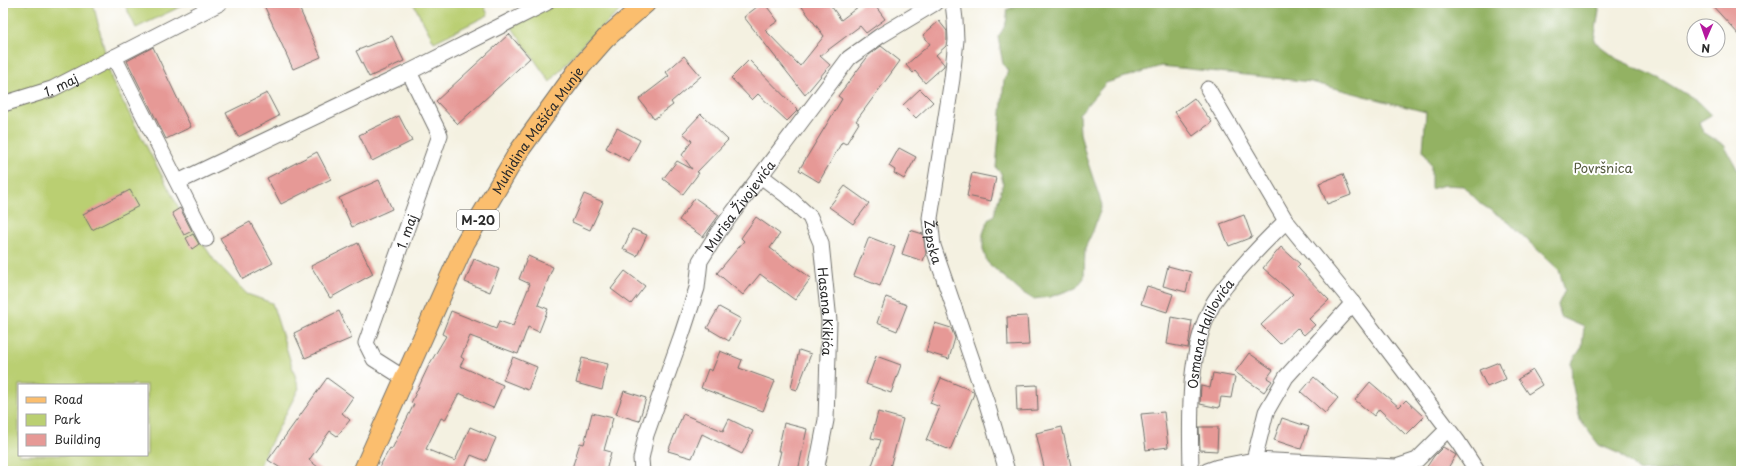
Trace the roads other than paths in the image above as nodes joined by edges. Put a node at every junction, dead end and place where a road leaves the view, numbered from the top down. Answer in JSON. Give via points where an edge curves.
{"nodes":[{"id":1,"x":220,"y":3,"type":"edge"},
{"id":2,"x":546,"y":3,"type":"edge"},
{"id":3,"x":646,"y":3,"type":"edge"},
{"id":4,"x":935,"y":3,"type":"edge"},
{"id":5,"x":953,"y":3,"type":"edge"},
{"id":6,"x":114,"y":56,"type":"junction"},
{"id":7,"x":409,"y":72,"type":"junction"},
{"id":8,"x":1208,"y":89,"type":"dead end"},
{"id":9,"x":3,"y":104,"type":"edge"},
{"id":10,"x":761,"y":176,"type":"junction"},
{"id":11,"x":178,"y":182,"type":"junction"},
{"id":12,"x":1286,"y":221,"type":"junction"},
{"id":13,"x":206,"y":238,"type":"dead end"},
{"id":14,"x":1353,"y":303,"type":"junction"},
{"id":15,"x":404,"y":378,"type":"junction"},
{"id":16,"x":1448,"y":429,"type":"junction"},
{"id":17,"x":1254,"y":460,"type":"junction"},
{"id":18,"x":364,"y":471,"type":"edge"},
{"id":19,"x":642,"y":471,"type":"edge"},
{"id":20,"x":816,"y":471,"type":"edge"},
{"id":21,"x":1007,"y":471,"type":"edge"},
{"id":22,"x":1191,"y":471,"type":"edge"},
{"id":23,"x":1207,"y":471,"type":"edge"},
{"id":24,"x":1477,"y":471,"type":"edge"}],
"edges":[{"from":1,"to":6,"type":"street","name":"1. maj"},
{"from":2,"to":7,"type":"street"},
{"from":3,"to":15,"type":"main road","name":"Muhidina Mašića Munje","number":"M-20","via":[[606,38],[577,71],[519,151],[465,243]]},
{"from":4,"to":10,"type":"street","name":"Murisa Živojevića","via":[[849,58]]},
{"from":5,"to":21,"type":"street","name":"Žepska","via":[[956,40],[930,218],[933,246]]},
{"from":6,"to":9,"type":"street","name":"1. maj","via":[[52,89]]},
{"from":6,"to":11,"type":"street"},
{"from":7,"to":11,"type":"street"},
{"from":7,"to":15,"type":"street","name":"1. maj","via":[[440,135],[366,343],[374,359]]},
{"from":8,"to":12,"type":"street"},
{"from":10,"to":19,"type":"street","name":"Murisa Živojevića","via":[[719,230],[700,261],[696,288],[675,357],[646,435]]},
{"from":10,"to":20,"type":"street","name":"Hasana Kikića","via":[[810,217],[821,243],[829,322],[826,420]]},
{"from":11,"to":13,"type":"street"},
{"from":12,"to":14,"type":"street"},
{"from":12,"to":22,"type":"street","name":"Osmana Halilovića","via":[[1238,270],[1212,304],[1206,318],[1197,345],[1195,363],[1190,422]]},
{"from":14,"to":16,"type":"street"},
{"from":14,"to":17,"type":"street","via":[[1286,377],[1266,412]]},
{"from":15,"to":18,"type":"main road","name":"Muhidina Mašića Munje","number":"M-20"},
{"from":16,"to":17,"type":"street","via":[[1417,460],[1396,467]]},
{"from":16,"to":24,"type":"street"},
{"from":17,"to":23,"type":"street"}]}
